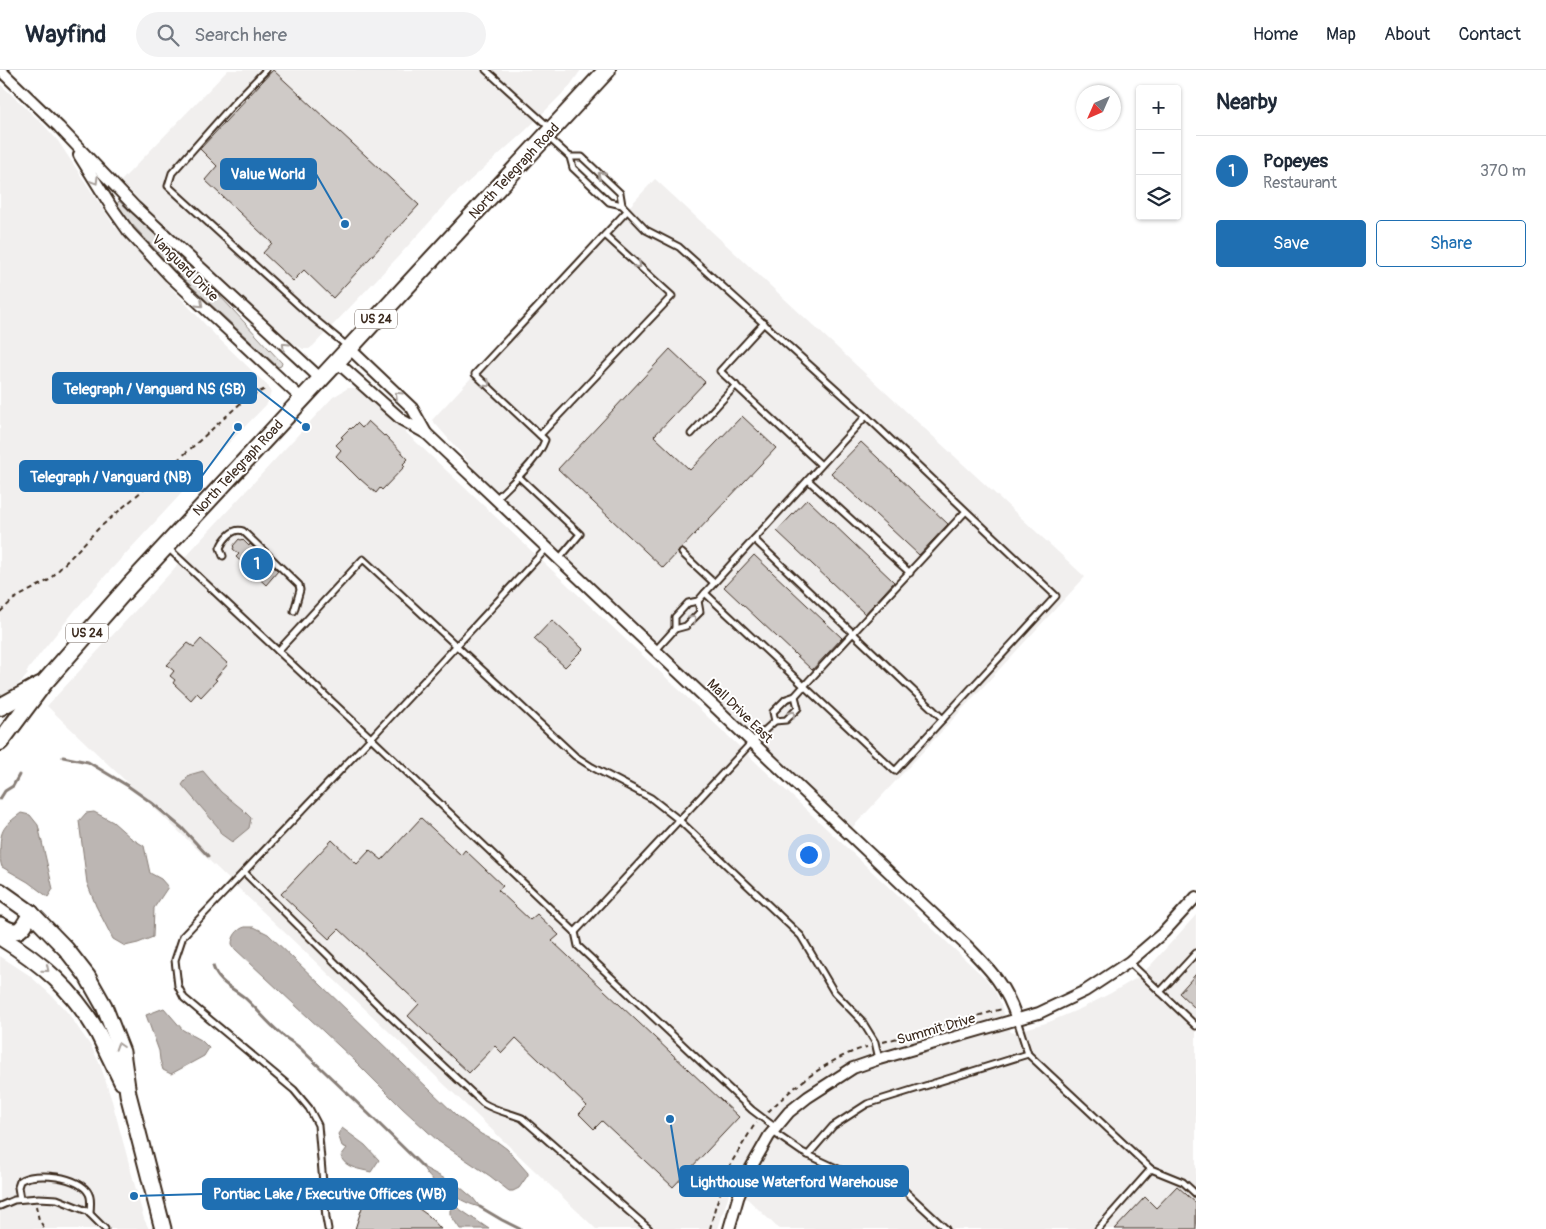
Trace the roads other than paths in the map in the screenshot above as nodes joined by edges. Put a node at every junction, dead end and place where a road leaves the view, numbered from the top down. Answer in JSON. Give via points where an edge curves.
{"nodes":[{"id":1,"x":0,"y":70,"type":"edge"},
{"id":2,"x":266,"y":70,"type":"edge"},
{"id":3,"x":486,"y":70,"type":"edge"},
{"id":4,"x":607,"y":70,"type":"edge"},
{"id":5,"x":549,"y":133,"type":"junction"},
{"id":6,"x":70,"y":139,"type":"junction"},
{"id":7,"x":570,"y":157,"type":"junction"},
{"id":8,"x":622,"y":205,"type":"junction"},
{"id":9,"x":628,"y":211,"type":"junction"},
{"id":10,"x":605,"y":235,"type":"junction"},
{"id":11,"x":764,"y":323,"type":"junction"},
{"id":12,"x":349,"y":348,"type":"junction"},
{"id":13,"x":336,"y":362,"type":"junction"},
{"id":14,"x":320,"y":379,"type":"junction"},
{"id":15,"x":736,"y":385,"type":"junction"},
{"id":16,"x":302,"y":399,"type":"junction"},
{"id":17,"x":866,"y":416,"type":"junction"},
{"id":18,"x":427,"y":434,"type":"junction"},
{"id":19,"x":690,"y":434,"type":"dead end"},
{"id":20,"x":540,"y":435,"type":"junction"},
{"id":21,"x":821,"y":465,"type":"junction"},
{"id":22,"x":518,"y":476,"type":"junction"},
{"id":23,"x":808,"y":480,"type":"junction"},
{"id":24,"x":495,"y":500,"type":"junction"},
{"id":25,"x":966,"y":511,"type":"junction"},
{"id":26,"x":754,"y":539,"type":"junction"},
{"id":27,"x":166,"y":546,"type":"junction"},
{"id":28,"x":547,"y":548,"type":"junction"},
{"id":29,"x":682,"y":553,"type":"dead end"},
{"id":30,"x":223,"y":556,"type":"dead end"},
{"id":31,"x":559,"y":558,"type":"junction"},
{"id":32,"x":910,"y":573,"type":"junction"},
{"id":33,"x":714,"y":583,"type":"junction"},
{"id":34,"x":706,"y":593,"type":"junction"},
{"id":35,"x":698,"y":601,"type":"junction"},
{"id":36,"x":294,"y":611,"type":"dead end"},
{"id":37,"x":675,"y":629,"type":"junction"},
{"id":38,"x":854,"y":632,"type":"junction"},
{"id":39,"x":457,"y":645,"type":"junction"},
{"id":40,"x":656,"y":650,"type":"junction"},
{"id":41,"x":278,"y":651,"type":"junction"},
{"id":42,"x":44,"y":683,"type":"junction"},
{"id":43,"x":804,"y":686,"type":"junction"},
{"id":44,"x":795,"y":696,"type":"junction"},
{"id":45,"x":0,"y":707,"type":"edge"},
{"id":46,"x":943,"y":719,"type":"junction"},
{"id":47,"x":775,"y":721,"type":"junction"},
{"id":48,"x":371,"y":738,"type":"junction"},
{"id":49,"x":0,"y":742,"type":"edge"},
{"id":50,"x":752,"y":742,"type":"junction"},
{"id":51,"x":679,"y":820,"type":"junction"},
{"id":52,"x":244,"y":872,"type":"junction"},
{"id":53,"x":0,"y":891,"type":"edge"},
{"id":54,"x":1196,"y":898,"type":"edge"},
{"id":55,"x":31,"y":913,"type":"junction"},
{"id":56,"x":0,"y":925,"type":"edge"},
{"id":57,"x":574,"y":932,"type":"junction"},
{"id":58,"x":0,"y":936,"type":"edge"},
{"id":59,"x":1196,"y":953,"type":"edge"},
{"id":60,"x":1129,"y":962,"type":"junction"},
{"id":61,"x":1160,"y":992,"type":"junction"},
{"id":62,"x":1017,"y":1020,"type":"junction"},
{"id":63,"x":1196,"y":1026,"type":"edge"},
{"id":64,"x":1028,"y":1054,"type":"junction"},
{"id":65,"x":879,"y":1059,"type":"junction"},
{"id":66,"x":128,"y":1094,"type":"junction"},
{"id":67,"x":774,"y":1130,"type":"junction"},
{"id":68,"x":808,"y":1155,"type":"junction"},
{"id":69,"x":1151,"y":1169,"type":"junction"},
{"id":70,"x":1196,"y":1194,"type":"edge"},
{"id":71,"x":20,"y":1199,"type":"junction"},
{"id":72,"x":0,"y":1206,"type":"edge"},
{"id":73,"x":90,"y":1214,"type":"junction"},
{"id":74,"x":105,"y":1229,"type":"edge"},
{"id":75,"x":163,"y":1229,"type":"edge"},
{"id":76,"x":328,"y":1229,"type":"edge"},
{"id":77,"x":649,"y":1229,"type":"edge"},
{"id":78,"x":729,"y":1229,"type":"edge"},
{"id":79,"x":946,"y":1229,"type":"edge"},
{"id":80,"x":1098,"y":1229,"type":"edge"}],
"edges":[{"from":1,"to":6,"type":"street","name":"Vanguard Drive"},
{"from":2,"to":12,"type":"lane","via":[[172,173],[168,186]]},
{"from":3,"to":5,"type":"lane"},
{"from":4,"to":5,"type":"main road","name":"North Telegraph Road","number":"US 24"},
{"from":5,"to":7,"type":"lane"},
{"from":5,"to":12,"type":"main road","name":"North Telegraph Road","number":"US 24"},
{"from":14,"to":6,"type":"street","name":"Vanguard Drive","one_way":true,"via":[[135,207]]},
{"from":6,"to":16,"type":"street","name":"Vanguard Drive","one_way":true,"via":[[129,232],[170,276]]},
{"from":7,"to":8,"type":"lane","via":[[572,168],[608,202]]},
{"from":8,"to":7,"type":"lane","one_way":true,"via":[[620,193],[582,157]]},
{"from":8,"to":9,"type":"lane"},
{"from":9,"to":10,"type":"lane"},
{"from":9,"to":11,"type":"lane","via":[[646,230],[680,247]]},
{"from":10,"to":20,"type":"lane","one_way":true,"via":[[475,374]]},
{"from":10,"to":20,"type":"lane","one_way":true,"via":[[672,296]]},
{"from":11,"to":15,"type":"lane","via":[[720,370]]},
{"from":11,"to":17,"type":"lane"},
{"from":12,"to":13,"type":"main road","name":"North Telegraph Road","number":"US 24"},
{"from":18,"to":12,"type":"street","name":"Mall Drive East","one_way":true,"via":[[412,408]]},
{"from":13,"to":14,"type":"main road","name":"North Telegraph Road","number":"US 24"},
{"from":13,"to":18,"type":"street","name":"Mall Drive East","via":[[402,420]]},
{"from":14,"to":16,"type":"main road","name":"North Telegraph Road","number":"US 24"},
{"from":15,"to":19,"type":"lane"},
{"from":15,"to":21,"type":"lane"},
{"from":16,"to":27,"type":"main road","name":"North Telegraph Road","number":"US 24"},
{"from":17,"to":21,"type":"lane"},
{"from":17,"to":25,"type":"lane"},
{"from":18,"to":24,"type":"street","name":"Mall Drive East"},
{"from":20,"to":22,"type":"lane","via":[[545,440],[542,450]]},
{"from":21,"to":23,"type":"lane"},
{"from":22,"to":24,"type":"lane"},
{"from":22,"to":31,"type":"lane","via":[[580,534]]},
{"from":23,"to":26,"type":"lane"},
{"from":23,"to":32,"type":"lane"},
{"from":24,"to":28,"type":"street","name":"Mall Drive East"},
{"from":25,"to":32,"type":"lane"},
{"from":25,"to":46,"type":"lane","via":[[1056,596]]},
{"from":26,"to":33,"type":"lane"},
{"from":26,"to":38,"type":"lane"},
{"from":27,"to":41,"type":"lane"},
{"from":27,"to":42,"type":"main road","name":"North Telegraph Road","number":"US 24"},
{"from":28,"to":31,"type":"street","name":"Mall Drive East"},
{"from":28,"to":39,"type":"lane"},
{"from":29,"to":33,"type":"lane"},
{"from":30,"to":36,"type":"lane","via":[[220,548],[223,542],[236,530],[243,531],[299,585]]},
{"from":31,"to":40,"type":"street","name":"Mall Drive East"},
{"from":32,"to":38,"type":"lane"},
{"from":33,"to":34,"type":"lane"},
{"from":34,"to":35,"type":"lane"},
{"from":34,"to":43,"type":"lane"},
{"from":35,"to":37,"type":"lane","via":[[688,604],[675,617]]},
{"from":37,"to":35,"type":"lane","one_way":true,"via":[[686,626],[700,612]]},
{"from":37,"to":40,"type":"lane"},
{"from":38,"to":43,"type":"lane"},
{"from":38,"to":46,"type":"lane"},
{"from":39,"to":41,"type":"lane","via":[[363,559]]},
{"from":39,"to":48,"type":"lane"},
{"from":39,"to":51,"type":"lane","via":[[575,756],[651,798]]},
{"from":40,"to":50,"type":"street","name":"Mall Drive East"},
{"from":41,"to":48,"type":"lane"},
{"from":42,"to":45,"type":"main road"},
{"from":42,"to":49,"type":"main road","name":"North Telegraph Road","number":"US 24"},
{"from":43,"to":44,"type":"lane"},
{"from":43,"to":46,"type":"lane","via":[[896,770]]},
{"from":44,"to":47,"type":"lane","via":[[786,699],[773,712]]},
{"from":47,"to":44,"type":"lane","one_way":true,"via":[[786,720],[798,708]]},
{"from":47,"to":50,"type":"lane"},
{"from":48,"to":52,"type":"lane"},
{"from":48,"to":57,"type":"lane"},
{"from":50,"to":51,"type":"lane"},
{"from":50,"to":62,"type":"street","name":"Mall Drive East","via":[[992,970],[1004,988]]},
{"from":51,"to":57,"type":"lane"},
{"from":51,"to":65,"type":"lane","via":[[801,936],[834,992],[862,1021],[875,1042]]},
{"from":52,"to":76,"type":"lane","via":[[183,936],[175,960],[178,986],[184,998],[294,1090],[309,1108],[318,1125]]},
{"from":52,"to":77,"type":"lane","via":[[483,1104],[522,1118]]},
{"from":53,"to":55,"type":"main road"},
{"from":54,"to":60,"type":"street","name":"Summit Drive"},
{"from":55,"to":56,"type":"main road","via":[[24,927],[18,931]]},
{"from":66,"to":55,"type":"main road","one_way":true,"via":[[122,1052],[104,1006],[70,954]]},
{"from":57,"to":67,"type":"lane","via":[[578,946]]},
{"from":58,"to":66,"type":"main road","one_way":true,"via":[[44,967],[70,994],[97,1033]]},
{"from":59,"to":61,"type":"lane"},
{"from":60,"to":61,"type":"lane"},
{"from":60,"to":62,"type":"street","name":"Summit Drive","via":[[1086,991]]},
{"from":61,"to":63,"type":"lane"},
{"from":62,"to":64,"type":"lane"},
{"from":62,"to":65,"type":"street","name":"Summit Drive"},
{"from":64,"to":68,"type":"lane","via":[[867,1104],[833,1126]]},
{"from":64,"to":69,"type":"lane"},
{"from":65,"to":67,"type":"street","name":"Summit Drive","via":[[853,1068],[831,1081],[789,1112]]},
{"from":66,"to":75,"type":"main road"},
{"from":67,"to":68,"type":"lane"},
{"from":67,"to":78,"type":"street","name":"Summit Drive","via":[[748,1173]]},
{"from":68,"to":79,"type":"lane","via":[[847,1173],[892,1179]]},
{"from":69,"to":70,"type":"lane","via":[[1183,1182]]},
{"from":69,"to":80,"type":"lane"},
{"from":71,"to":72,"type":"lane"},
{"from":71,"to":73,"type":"lane","via":[[57,1200]]},
{"from":71,"to":73,"type":"lane","via":[[18,1187],[25,1177],[51,1176],[86,1188],[91,1198]]},
{"from":73,"to":74,"type":"lane"}]}
